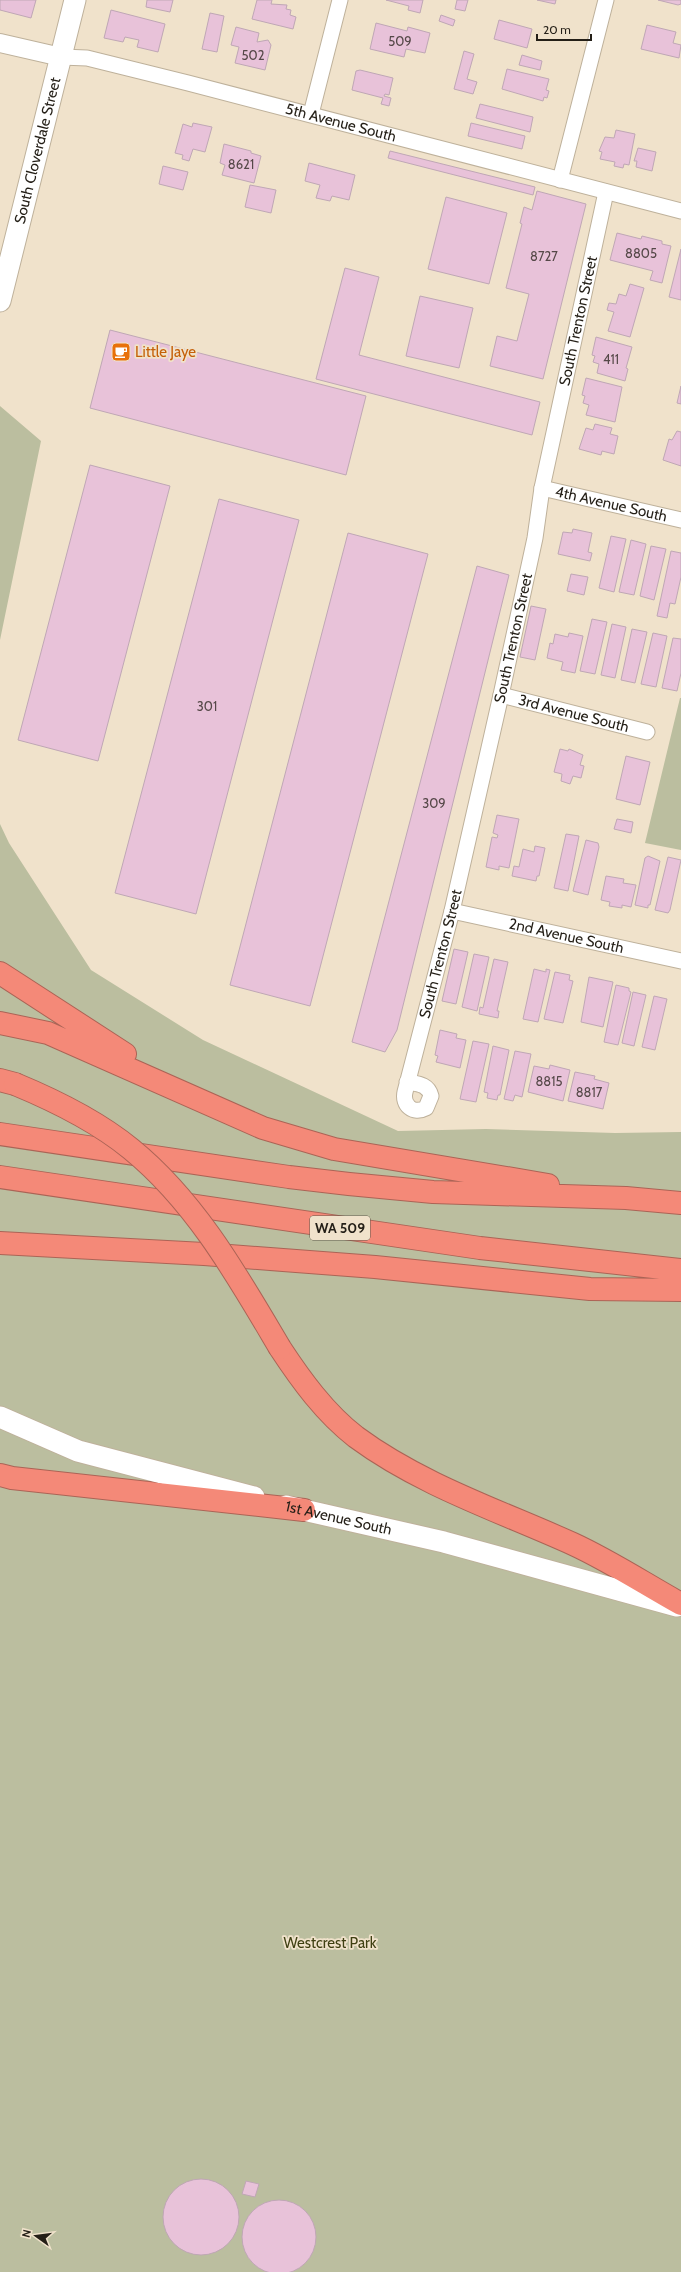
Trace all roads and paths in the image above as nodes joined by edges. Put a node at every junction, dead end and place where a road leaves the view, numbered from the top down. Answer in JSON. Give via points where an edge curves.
{"nodes":[{"id":1,"x":75,"y":0,"type":"edge"},
{"id":2,"x":340,"y":0,"type":"edge"},
{"id":3,"x":606,"y":0,"type":"edge"},
{"id":4,"x":0,"y":43,"type":"edge"},
{"id":5,"x":61,"y":57,"type":"junction"},
{"id":6,"x":311,"y":114,"type":"junction"},
{"id":7,"x":560,"y":180,"type":"junction"},
{"id":8,"x":606,"y":192,"type":"junction"},
{"id":9,"x":681,"y":211,"type":"edge"},
{"id":10,"x":0,"y":301,"type":"edge"},
{"id":11,"x":542,"y":488,"type":"junction"},
{"id":12,"x":681,"y":520,"type":"edge"},
{"id":13,"x":501,"y":695,"type":"junction"},
{"id":14,"x":647,"y":732,"type":"dead end"},
{"id":15,"x":452,"y":911,"type":"junction"},
{"id":16,"x":681,"y":961,"type":"edge"},
{"id":17,"x":0,"y":973,"type":"edge"},
{"id":18,"x":0,"y":1023,"type":"edge"},
{"id":19,"x":7,"y":1082,"type":"edge"},
{"id":20,"x":407,"y":1082,"type":"dead end"},
{"id":21,"x":186,"y":1093,"type":"junction"},
{"id":22,"x":0,"y":1134,"type":"edge"},
{"id":23,"x":0,"y":1176,"type":"edge"},
{"id":24,"x":626,"y":1198,"type":"junction"},
{"id":25,"x":681,"y":1203,"type":"edge"},
{"id":26,"x":0,"y":1243,"type":"edge"},
{"id":27,"x":681,"y":1270,"type":"edge"},
{"id":28,"x":681,"y":1290,"type":"edge"},
{"id":29,"x":0,"y":1417,"type":"edge"},
{"id":30,"x":0,"y":1475,"type":"edge"},
{"id":31,"x":304,"y":1510,"type":"junction"},
{"id":32,"x":681,"y":1605,"type":"edge"}],
"edges":[{"from":1,"to":5,"type":"main road","name":"South Cloverdale Street"},
{"from":2,"to":6,"type":"street"},
{"from":3,"to":7,"type":"street"},
{"from":4,"to":5,"type":"street","name":"5th Avenue South"},
{"from":5,"to":6,"type":"street","name":"5th Avenue South","via":[[87,58]]},
{"from":5,"to":10,"type":"main road","name":"South Cloverdale Street"},
{"from":6,"to":7,"type":"street","name":"5th Avenue South"},
{"from":7,"to":8,"type":"street","name":"5th Avenue South"},
{"from":8,"to":9,"type":"street","name":"5th Avenue South"},
{"from":8,"to":11,"type":"street","name":"South Trenton Street"},
{"from":11,"to":12,"type":"street","name":"4th Avenue South"},
{"from":11,"to":13,"type":"street","name":"South Trenton Street","via":[[535,538]]},
{"from":13,"to":14,"type":"street","name":"3rd Avenue South"},
{"from":13,"to":15,"type":"street","name":"South Trenton Street"},
{"from":15,"to":16,"type":"street","name":"2nd Avenue South"},
{"from":15,"to":20,"type":"street","name":"South Trenton Street"},
{"from":17,"to":21,"type":"highway"},
{"from":18,"to":21,"type":"highway","via":[[48,1033]]},
{"from":19,"to":32,"type":"highway","bridge":true,"via":[[55,1101],[93,1123],[131,1149],[174,1190],[207,1231],[300,1379],[325,1408],[355,1436],[394,1462],[477,1503],[574,1545]]},
{"from":21,"to":24,"type":"highway","via":[[263,1128],[334,1149]]},
{"from":22,"to":24,"type":"highway","via":[[349,1184],[433,1192]]},
{"from":23,"to":27,"type":"highway","number":"WA 509","via":[[480,1248]]},
{"from":24,"to":25,"type":"highway"},
{"from":26,"to":28,"type":"highway","via":[[375,1267],[590,1289]]},
{"from":29,"to":31,"type":"main road","name":"1st Avenue South","via":[[78,1451]]},
{"from":30,"to":31,"type":"highway"},
{"from":31,"to":32,"type":"main road","name":"1st Avenue South","via":[[444,1542]]}]}
